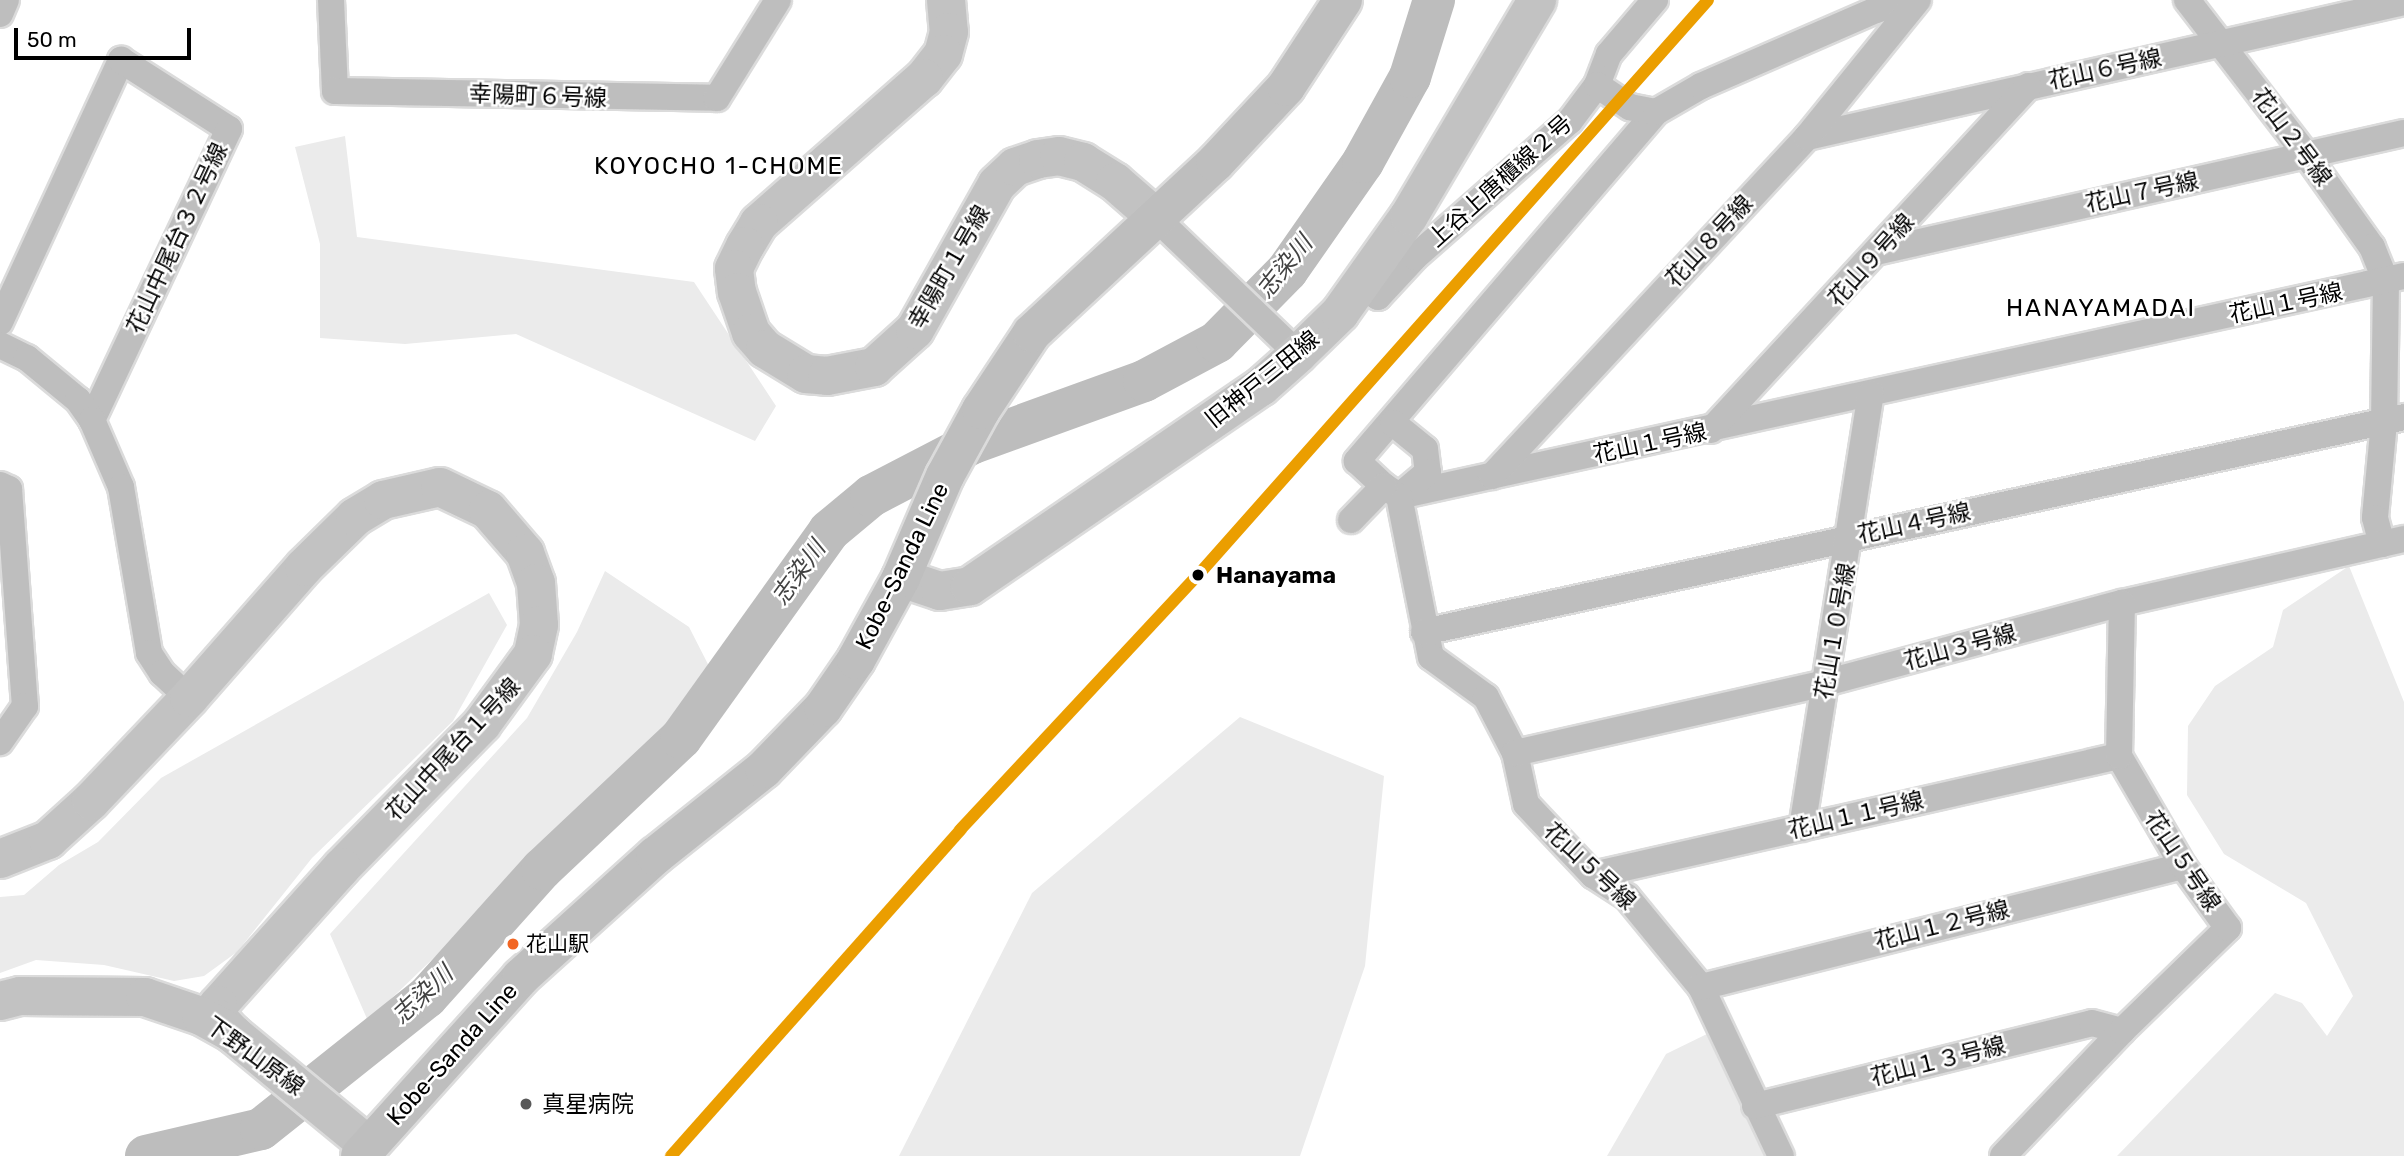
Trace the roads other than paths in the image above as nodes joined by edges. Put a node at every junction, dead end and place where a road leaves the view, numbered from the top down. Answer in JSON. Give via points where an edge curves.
{"nodes":[{"id":1,"x":6,"y":0,"type":"edge"},
{"id":2,"x":331,"y":0,"type":"edge"},
{"id":3,"x":778,"y":0,"type":"edge"},
{"id":4,"x":946,"y":0,"type":"edge"},
{"id":5,"x":1343,"y":0,"type":"edge"},
{"id":6,"x":1537,"y":0,"type":"edge"},
{"id":7,"x":1656,"y":0,"type":"edge"},
{"id":8,"x":1912,"y":0,"type":"edge"},
{"id":9,"x":1919,"y":0,"type":"edge"},
{"id":10,"x":2187,"y":0,"type":"edge"},
{"id":11,"x":2404,"y":2,"type":"edge"},
{"id":12,"x":0,"y":14,"type":"edge"},
{"id":13,"x":2221,"y":45,"type":"junction"},
{"id":14,"x":1597,"y":85,"type":"junction"},
{"id":15,"x":2028,"y":86,"type":"junction"},
{"id":16,"x":1656,"y":112,"type":"junction"},
{"id":17,"x":2404,"y":133,"type":"edge"},
{"id":18,"x":1807,"y":138,"type":"junction"},
{"id":19,"x":2307,"y":156,"type":"junction"},
{"id":20,"x":1154,"y":216,"type":"junction"},
{"id":21,"x":1880,"y":251,"type":"junction"},
{"id":22,"x":2395,"y":279,"type":"edge"},
{"id":23,"x":1360,"y":286,"type":"junction"},
{"id":24,"x":0,"y":322,"type":"edge"},
{"id":25,"x":0,"y":345,"type":"edge"},
{"id":26,"x":1287,"y":345,"type":"junction"},
{"id":27,"x":1871,"y":393,"type":"junction"},
{"id":28,"x":2394,"y":419,"type":"edge"},
{"id":29,"x":92,"y":421,"type":"junction"},
{"id":30,"x":1393,"y":424,"type":"junction"},
{"id":31,"x":1711,"y":430,"type":"junction"},
{"id":32,"x":1492,"y":476,"type":"junction"},
{"id":33,"x":0,"y":485,"type":"edge"},
{"id":34,"x":1391,"y":491,"type":"junction"},
{"id":35,"x":1350,"y":520,"type":"dead end"},
{"id":36,"x":1852,"y":536,"type":"junction"},
{"id":37,"x":2393,"y":542,"type":"edge"},
{"id":38,"x":901,"y":578,"type":"junction"},
{"id":39,"x":2122,"y":603,"type":"junction"},
{"id":40,"x":1424,"y":632,"type":"junction"},
{"id":41,"x":1825,"y":683,"type":"junction"},
{"id":42,"x":189,"y":698,"type":"junction"},
{"id":43,"x":0,"y":742,"type":"edge"},
{"id":44,"x":1515,"y":753,"type":"junction"},
{"id":45,"x":2119,"y":756,"type":"junction"},
{"id":46,"x":1802,"y":828,"type":"junction"},
{"id":47,"x":0,"y":859,"type":"edge"},
{"id":48,"x":2183,"y":866,"type":"junction"},
{"id":49,"x":1593,"y":875,"type":"junction"},
{"id":50,"x":1701,"y":987,"type":"junction"},
{"id":51,"x":0,"y":1001,"type":"edge"},
{"id":52,"x":2122,"y":1031,"type":"junction"},
{"id":53,"x":233,"y":1034,"type":"junction"},
{"id":54,"x":1755,"y":1106,"type":"junction"},
{"id":55,"x":364,"y":1151,"type":"edge"},
{"id":56,"x":1781,"y":1156,"type":"edge"},
{"id":57,"x":2003,"y":1156,"type":"edge"}],
"edges":[{"from":1,"to":12,"type":"street"},
{"from":2,"to":3,"type":"street","name":"幸陽町６号線","via":[[335,91],[717,99]]},
{"from":4,"to":20,"type":"street","name":"幸陽町１号線","via":[[946,43],[925,78],[759,223],[745,246],[734,269],[737,292],[751,332],[765,349],[806,374],[827,376],[874,367],[915,330],[997,184],[1015,167],[1038,159],[1059,156],[1083,163],[1115,182]]},
{"from":5,"to":20,"type":"main road","name":"Kobe-Sanda Line","via":[[1286,87],[1215,163]]},
{"from":6,"to":23,"type":"street","name":"旧神戸三田線","via":[[1442,163]]},
{"from":7,"to":14,"type":"street","via":[[1609,54]]},
{"from":8,"to":16,"type":"street","via":[[1851,20],[1684,94]]},
{"from":9,"to":18,"type":"street","name":"花山８号線"},
{"from":10,"to":13,"type":"street","name":"花山２号線"},
{"from":11,"to":13,"type":"street","name":"花山６号線"},
{"from":13,"to":15,"type":"street","name":"花山６号線"},
{"from":13,"to":19,"type":"street","name":"花山２号線"},
{"from":14,"to":16,"type":"street","via":[[1630,107]]},
{"from":14,"to":23,"type":"street","name":"上谷上唐櫃線２号","via":[[1570,121],[1415,257],[1378,297]]},
{"from":15,"to":18,"type":"street","name":"花山６号線"},
{"from":15,"to":21,"type":"street","name":"花山９号線"},
{"from":16,"to":30,"type":"street"},
{"from":17,"to":19,"type":"street","name":"花山７号線"},
{"from":18,"to":32,"type":"street","name":"花山８号線"},
{"from":19,"to":21,"type":"street","name":"花山７号線"},
{"from":19,"to":22,"type":"street","name":"花山２号線"},
{"from":20,"to":26,"type":"street","name":"幸陽町１号線"},
{"from":20,"to":38,"type":"main road","name":"Kobe-Sanda Line","via":[[1032,333],[981,410],[915,540]]},
{"from":21,"to":31,"type":"street","name":"花山９号線"},
{"from":22,"to":27,"type":"street","name":"花山１号線"},
{"from":22,"to":28,"type":"street"},
{"from":23,"to":26,"type":"street","name":"旧神戸三田線"},
{"from":24,"to":29,"type":"street","name":"花山中尾台３２号線","via":[[121,60],[229,129]]},
{"from":25,"to":29,"type":"street","via":[[27,358],[78,400]]},
{"from":26,"to":38,"type":"street","name":"旧神戸三田線","via":[[1261,387],[970,586],[940,591]]},
{"from":27,"to":31,"type":"street","name":"花山１号線"},
{"from":27,"to":36,"type":"street","name":"花山１０号線"},
{"from":28,"to":36,"type":"street","name":"花山４号線"},
{"from":28,"to":37,"type":"street","via":[[2375,518]]},
{"from":29,"to":42,"type":"street","via":[[121,488],[149,653],[162,673]]},
{"from":30,"to":34,"type":"street","via":[[1357,461]]},
{"from":30,"to":34,"type":"street","via":[[1425,449],[1428,472]]},
{"from":31,"to":32,"type":"street","name":"花山１号線"},
{"from":32,"to":34,"type":"street","name":"花山１号線"},
{"from":33,"to":43,"type":"street","via":[[9,489],[25,706]]},
{"from":34,"to":35,"type":"street"},
{"from":34,"to":40,"type":"street","name":"花山５号線"},
{"from":36,"to":40,"type":"street","name":"花山４号線"},
{"from":36,"to":41,"type":"street","name":"花山１０号線"},
{"from":37,"to":39,"type":"street","name":"花山３号線"},
{"from":38,"to":55,"type":"main road","name":"Kobe-Sanda Line","via":[[851,668],[796,740],[655,856],[540,959]]},
{"from":39,"to":41,"type":"street","name":"花山３号線"},
{"from":39,"to":45,"type":"street"},
{"from":40,"to":44,"type":"street","name":"花山５号線","via":[[1431,657],[1486,697]]},
{"from":41,"to":44,"type":"street","name":"花山３号線"},
{"from":41,"to":46,"type":"street","name":"花山１０号線"},
{"from":42,"to":47,"type":"street","name":"花山中尾台１号線","via":[[48,840]]},
{"from":42,"to":53,"type":"street","name":"花山中尾台１号線","via":[[304,567],[355,517],[383,500],[440,487],[456,491],[488,510],[525,553],[532,570],[539,625],[524,671],[482,724],[342,867],[218,1005],[219,1019]]},
{"from":44,"to":49,"type":"street","name":"花山５号線","via":[[1526,804]]},
{"from":45,"to":46,"type":"street","name":"花山１１号線"},
{"from":45,"to":48,"type":"street","name":"花山５号線"},
{"from":46,"to":49,"type":"street","name":"花山１１号線"},
{"from":48,"to":50,"type":"street","name":"花山１２号線"},
{"from":48,"to":52,"type":"street","name":"花山５号線","via":[[2228,928]]},
{"from":49,"to":50,"type":"street","name":"花山５号線","via":[[1627,897]]},
{"from":50,"to":54,"type":"street","name":"花山５号線"},
{"from":51,"to":53,"type":"street","name":"下野山原線","via":[[33,996],[145,997],[201,1016]]},
{"from":52,"to":54,"type":"street","name":"花山１３号線","via":[[2092,1023]]},
{"from":52,"to":57,"type":"street","name":"花山５号線"},
{"from":53,"to":55,"type":"street","name":"下野山原線","via":[[325,1109]]},
{"from":54,"to":56,"type":"street","name":"花山５号線"}]}
